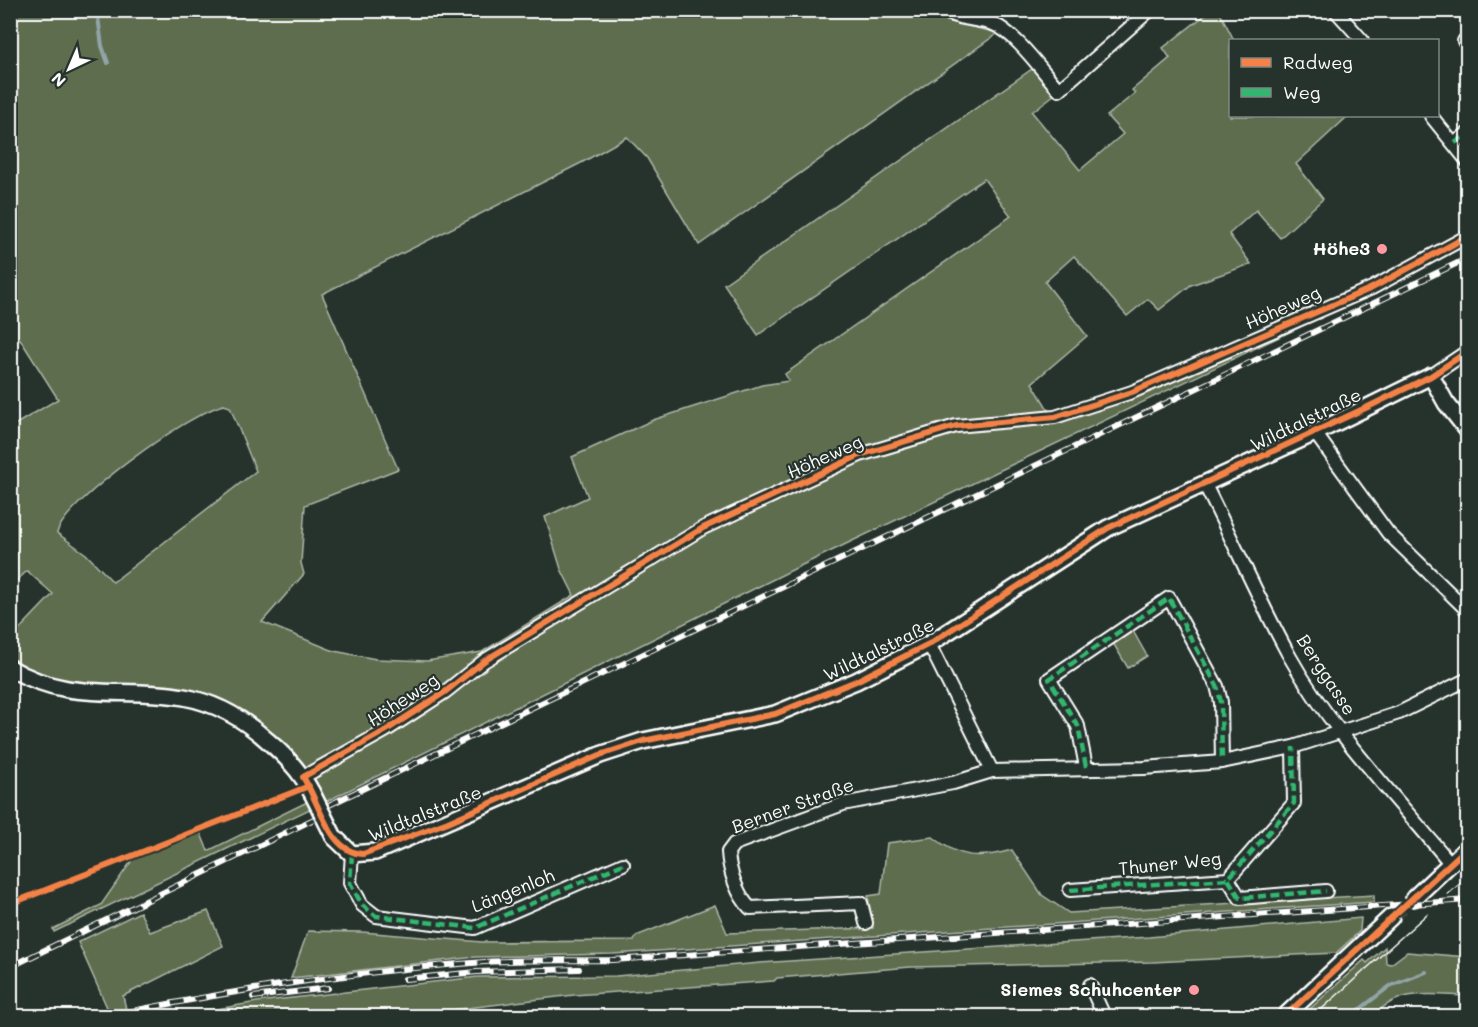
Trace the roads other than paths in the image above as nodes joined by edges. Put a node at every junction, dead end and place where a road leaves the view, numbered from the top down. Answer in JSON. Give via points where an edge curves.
{"nodes":[{"id":1,"x":944,"y":10,"type":"edge"},
{"id":2,"x":1150,"y":10,"type":"edge"},
{"id":3,"x":1338,"y":11,"type":"edge"},
{"id":4,"x":1361,"y":39,"type":"edge"},
{"id":5,"x":1432,"y":117,"type":"edge"},
{"id":6,"x":1467,"y":133,"type":"edge"},
{"id":7,"x":1455,"y":143,"type":"junction"},
{"id":8,"x":1467,"y":162,"type":"edge"},
{"id":9,"x":1467,"y":236,"type":"edge"},
{"id":10,"x":1467,"y":351,"type":"edge"},
{"id":11,"x":1431,"y":376,"type":"junction"},
{"id":12,"x":1467,"y":431,"type":"edge"},
{"id":13,"x":1315,"y":434,"type":"junction"},
{"id":14,"x":1205,"y":485,"type":"junction"},
{"id":15,"x":1467,"y":611,"type":"edge"},
{"id":16,"x":929,"y":644,"type":"junction"},
{"id":17,"x":10,"y":668,"type":"edge"},
{"id":18,"x":1467,"y":679,"type":"edge"},
{"id":19,"x":1342,"y":731,"type":"junction"},
{"id":20,"x":1293,"y":747,"type":"junction"},
{"id":21,"x":1222,"y":762,"type":"junction"},
{"id":22,"x":1086,"y":767,"type":"junction"},
{"id":23,"x":992,"y":771,"type":"junction"},
{"id":24,"x":303,"y":777,"type":"junction"},
{"id":25,"x":1467,"y":847,"type":"edge"},
{"id":26,"x":352,"y":854,"type":"junction"},
{"id":27,"x":1450,"y":863,"type":"junction"},
{"id":28,"x":623,"y":864,"type":"dead end"},
{"id":29,"x":1228,"y":879,"type":"junction"},
{"id":30,"x":1070,"y":891,"type":"dead end"},
{"id":31,"x":1326,"y":891,"type":"dead end"},
{"id":32,"x":1414,"y":898,"type":"tunnel mouth"},
{"id":33,"x":1391,"y":917,"type":"tunnel mouth"},
{"id":34,"x":866,"y":923,"type":"dead end"},
{"id":35,"x":1090,"y":986,"type":"dead end"},
{"id":36,"x":1104,"y":1017,"type":"edge"},
{"id":37,"x":1284,"y":1017,"type":"edge"}],
"edges":[{"from":1,"to":2,"type":"street","via":[[995,24],[1007,32],[1059,90]]},
{"from":3,"to":4,"type":"street"},
{"from":5,"to":7,"type":"street"},
{"from":6,"to":7,"type":"street"},
{"from":7,"to":8,"type":"street"},
{"from":9,"to":24,"type":"street","name":"Höheweg","via":[[1372,288],[1132,392],[1055,417],[956,426],[860,455],[703,528],[484,661],[385,731]]},
{"from":10,"to":11,"type":"street","name":"Wildtalstraße"},
{"from":11,"to":12,"type":"street"},
{"from":11,"to":13,"type":"street","name":"Wildtalstraße"},
{"from":13,"to":14,"type":"street","name":"Wildtalstraße"},
{"from":13,"to":15,"type":"street","via":[[1388,533]]},
{"from":14,"to":16,"type":"street","name":"Wildtalstraße","via":[[1108,528]]},
{"from":14,"to":19,"type":"street","name":"Berggasse","via":[[1290,657]]},
{"from":16,"to":23,"type":"street"},
{"from":16,"to":26,"type":"street","name":"Wildtalstraße","via":[[856,681],[775,714],[643,741],[600,755],[375,852]]},
{"from":17,"to":24,"type":"street","name":"Wildtalstraße","via":[[31,680],[64,690],[162,695],[205,702],[259,732]]},
{"from":18,"to":19,"type":"street","name":"Berner Straße","via":[[1425,702]]},
{"from":19,"to":20,"type":"street","name":"Berner Straße"},
{"from":19,"to":27,"type":"street","name":"Berggasse"},
{"from":20,"to":21,"type":"street","name":"Berner Straße"},
{"from":20,"to":29,"type":"street","name":"Thuner Weg","via":[[1294,803]]},
{"from":21,"to":22,"type":"street","name":"Berner Straße","via":[[1144,768]]},
{"from":21,"to":22,"type":"street","via":[[1217,686],[1169,598],[1049,680],[1078,726]]},
{"from":22,"to":23,"type":"street","name":"Berner Straße"},
{"from":23,"to":34,"type":"street","name":"Berner Straße","via":[[953,783],[843,804],[734,844],[728,852],[731,871],[750,909],[861,903]]},
{"from":24,"to":26,"type":"street","name":"Wildtalstraße","bridge":true,"via":[[334,837]]},
{"from":25,"to":27,"type":"street"},
{"from":26,"to":28,"type":"street","name":"Längenloh","via":[[350,883],[369,912],[475,928]]},
{"from":27,"to":32,"type":"street"},
{"from":29,"to":30,"type":"street","name":"Thuner Weg"},
{"from":29,"to":31,"type":"street","via":[[1240,898]]},
{"from":33,"to":37,"type":"street"},
{"from":35,"to":36,"type":"street"}]}
